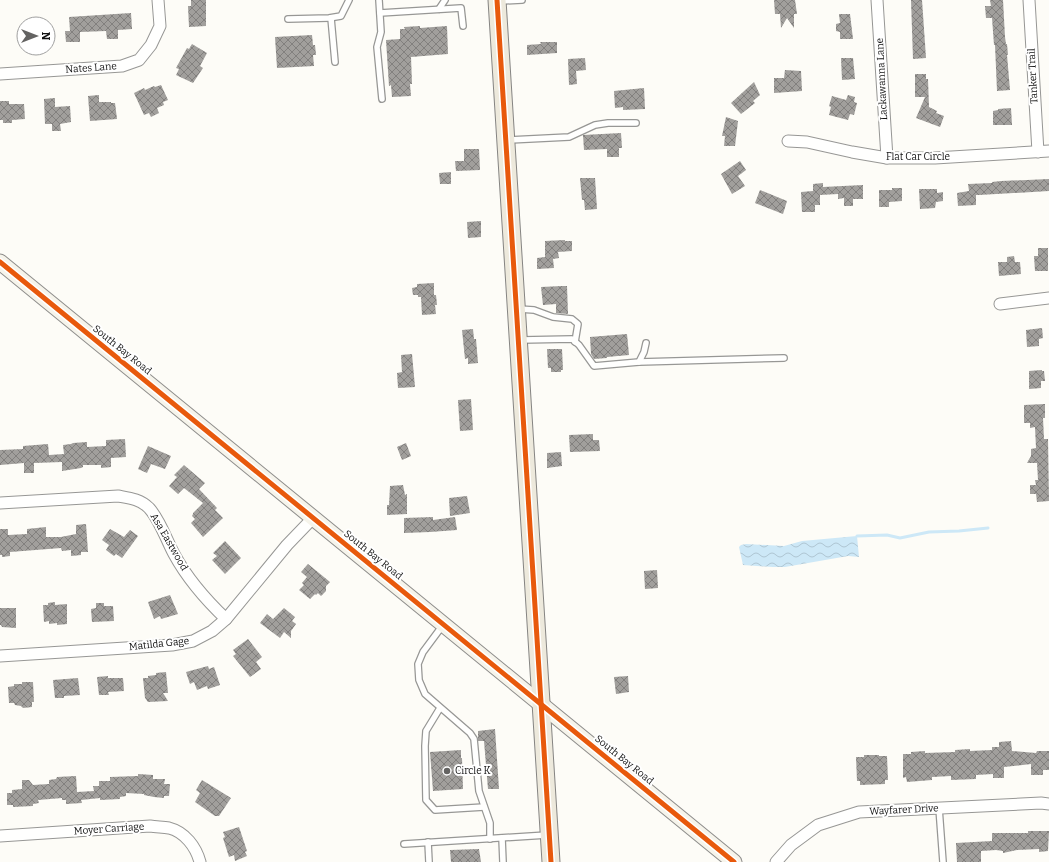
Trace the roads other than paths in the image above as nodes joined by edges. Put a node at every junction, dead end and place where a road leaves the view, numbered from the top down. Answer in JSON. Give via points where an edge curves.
{"nodes":[{"id":1,"x":158,"y":0,"type":"edge"},
{"id":2,"x":349,"y":0,"type":"edge"},
{"id":3,"x":379,"y":0,"type":"edge"},
{"id":4,"x":445,"y":0,"type":"edge"},
{"id":5,"x":522,"y":0,"type":"edge"},
{"id":6,"x":878,"y":0,"type":"edge"},
{"id":7,"x":1029,"y":0,"type":"edge"},
{"id":8,"x":498,"y":1,"type":"edge"},
{"id":9,"x":438,"y":9,"type":"junction"},
{"id":10,"x":380,"y":13,"type":"junction"},
{"id":11,"x":331,"y":18,"type":"junction"},
{"id":12,"x":288,"y":19,"type":"dead end"},
{"id":13,"x":463,"y":26,"type":"dead end"},
{"id":14,"x":335,"y":62,"type":"dead end"},
{"id":15,"x":0,"y":74,"type":"edge"},
{"id":16,"x":382,"y":99,"type":"dead end"},
{"id":17,"x":636,"y":123,"type":"dead end"},
{"id":18,"x":506,"y":140,"type":"junction"},
{"id":19,"x":788,"y":141,"type":"dead end"},
{"id":20,"x":1043,"y":151,"type":"edge"},
{"id":21,"x":887,"y":158,"type":"junction"},
{"id":22,"x":0,"y":262,"type":"edge"},
{"id":23,"x":1049,"y":298,"type":"edge"},
{"id":24,"x":1000,"y":304,"type":"dead end"},
{"id":25,"x":517,"y":309,"type":"junction"},
{"id":26,"x":519,"y":340,"type":"junction"},
{"id":27,"x":575,"y":342,"type":"junction"},
{"id":28,"x":646,"y":343,"type":"dead end"},
{"id":29,"x":784,"y":358,"type":"dead end"},
{"id":30,"x":639,"y":362,"type":"junction"},
{"id":31,"x":0,"y":503,"type":"edge"},
{"id":32,"x":313,"y":518,"type":"junction"},
{"id":33,"x":226,"y":619,"type":"junction"},
{"id":34,"x":444,"y":625,"type":"junction"},
{"id":35,"x":0,"y":656,"type":"edge"},
{"id":36,"x":542,"y":704,"type":"junction"},
{"id":37,"x":440,"y":708,"type":"junction"},
{"id":38,"x":1049,"y":804,"type":"edge"},
{"id":39,"x":484,"y":807,"type":"junction"},
{"id":40,"x":939,"y":808,"type":"junction"},
{"id":41,"x":550,"y":835,"type":"junction"},
{"id":42,"x":0,"y":836,"type":"edge"},
{"id":43,"x":502,"y":838,"type":"junction"},
{"id":44,"x":490,"y":839,"type":"junction"},
{"id":45,"x":428,"y":842,"type":"junction"},
{"id":46,"x":404,"y":844,"type":"dead end"},
{"id":47,"x":200,"y":862,"type":"edge"},
{"id":48,"x":429,"y":862,"type":"edge"},
{"id":49,"x":503,"y":862,"type":"edge"},
{"id":50,"x":551,"y":862,"type":"edge"},
{"id":51,"x":734,"y":862,"type":"edge"},
{"id":52,"x":776,"y":862,"type":"edge"},
{"id":53,"x":943,"y":862,"type":"edge"}],
"edges":[{"from":1,"to":15,"type":"street","name":"Nates Lane","via":[[160,26],[151,46],[139,60],[122,66]]},
{"from":2,"to":11,"type":"lane","via":[[341,16]]},
{"from":3,"to":10,"type":"lane"},
{"from":4,"to":9,"type":"lane"},
{"from":5,"to":8,"type":"lane"},
{"from":6,"to":21,"type":"street","name":"Lackawanna Lane"},
{"from":7,"to":20,"type":"street","name":"Tanker Trail"},
{"from":8,"to":18,"type":"main road"},
{"from":9,"to":10,"type":"lane"},
{"from":9,"to":13,"type":"lane","via":[[461,8]]},
{"from":10,"to":16,"type":"lane","via":[[381,32],[377,47]]},
{"from":11,"to":12,"type":"lane"},
{"from":11,"to":14,"type":"lane"},
{"from":17,"to":18,"type":"lane","via":[[595,125],[569,137]]},
{"from":18,"to":25,"type":"main road"},
{"from":19,"to":21,"type":"street","name":"Flat Car Circle","via":[[807,142]]},
{"from":20,"to":21,"type":"street","name":"Flat Car Circle","via":[[935,158]]},
{"from":22,"to":32,"type":"street","name":"South Bay Road"},
{"from":23,"to":24,"type":"street"},
{"from":25,"to":26,"type":"main road"},
{"from":25,"to":27,"type":"lane","via":[[534,310],[553,317],[572,319],[578,324]]},
{"from":26,"to":27,"type":"lane","via":[[572,339]]},
{"from":26,"to":36,"type":"main road"},
{"from":27,"to":30,"type":"lane","via":[[594,366]]},
{"from":28,"to":30,"type":"lane"},
{"from":29,"to":30,"type":"lane"},
{"from":31,"to":33,"type":"street","name":"Asa Eastwood","via":[[118,496],[140,501],[154,514],[174,555],[195,586],[210,605]]},
{"from":32,"to":33,"type":"street","name":"Matilda Gage","via":[[287,545]]},
{"from":32,"to":34,"type":"street","name":"South Bay Road"},
{"from":33,"to":35,"type":"street","name":"Matilda Gage","via":[[212,631],[193,641],[172,645]]},
{"from":34,"to":36,"type":"street","name":"South Bay Road"},
{"from":34,"to":37,"type":"lane","via":[[423,652],[418,664],[419,680],[425,694]]},
{"from":36,"to":41,"type":"main road"},
{"from":36,"to":51,"type":"street","name":"South Bay Road"},
{"from":37,"to":39,"type":"lane","via":[[470,733],[474,740],[479,791]]},
{"from":37,"to":39,"type":"lane","via":[[426,731],[426,800],[435,810]]},
{"from":38,"to":40,"type":"street","name":"Wayfarer Drive"},
{"from":39,"to":44,"type":"lane","via":[[490,823]]},
{"from":40,"to":52,"type":"street","name":"Wayfarer Drive","via":[[859,812],[818,825],[791,845]]},
{"from":40,"to":53,"type":"lane"},
{"from":41,"to":43,"type":"lane"},
{"from":41,"to":50,"type":"main road"},
{"from":42,"to":47,"type":"street","name":"Moyer Carriage","via":[[150,826],[170,828],[193,845]]},
{"from":43,"to":44,"type":"lane"},
{"from":43,"to":49,"type":"lane"},
{"from":44,"to":45,"type":"lane"},
{"from":45,"to":46,"type":"lane"},
{"from":45,"to":48,"type":"lane"}]}
